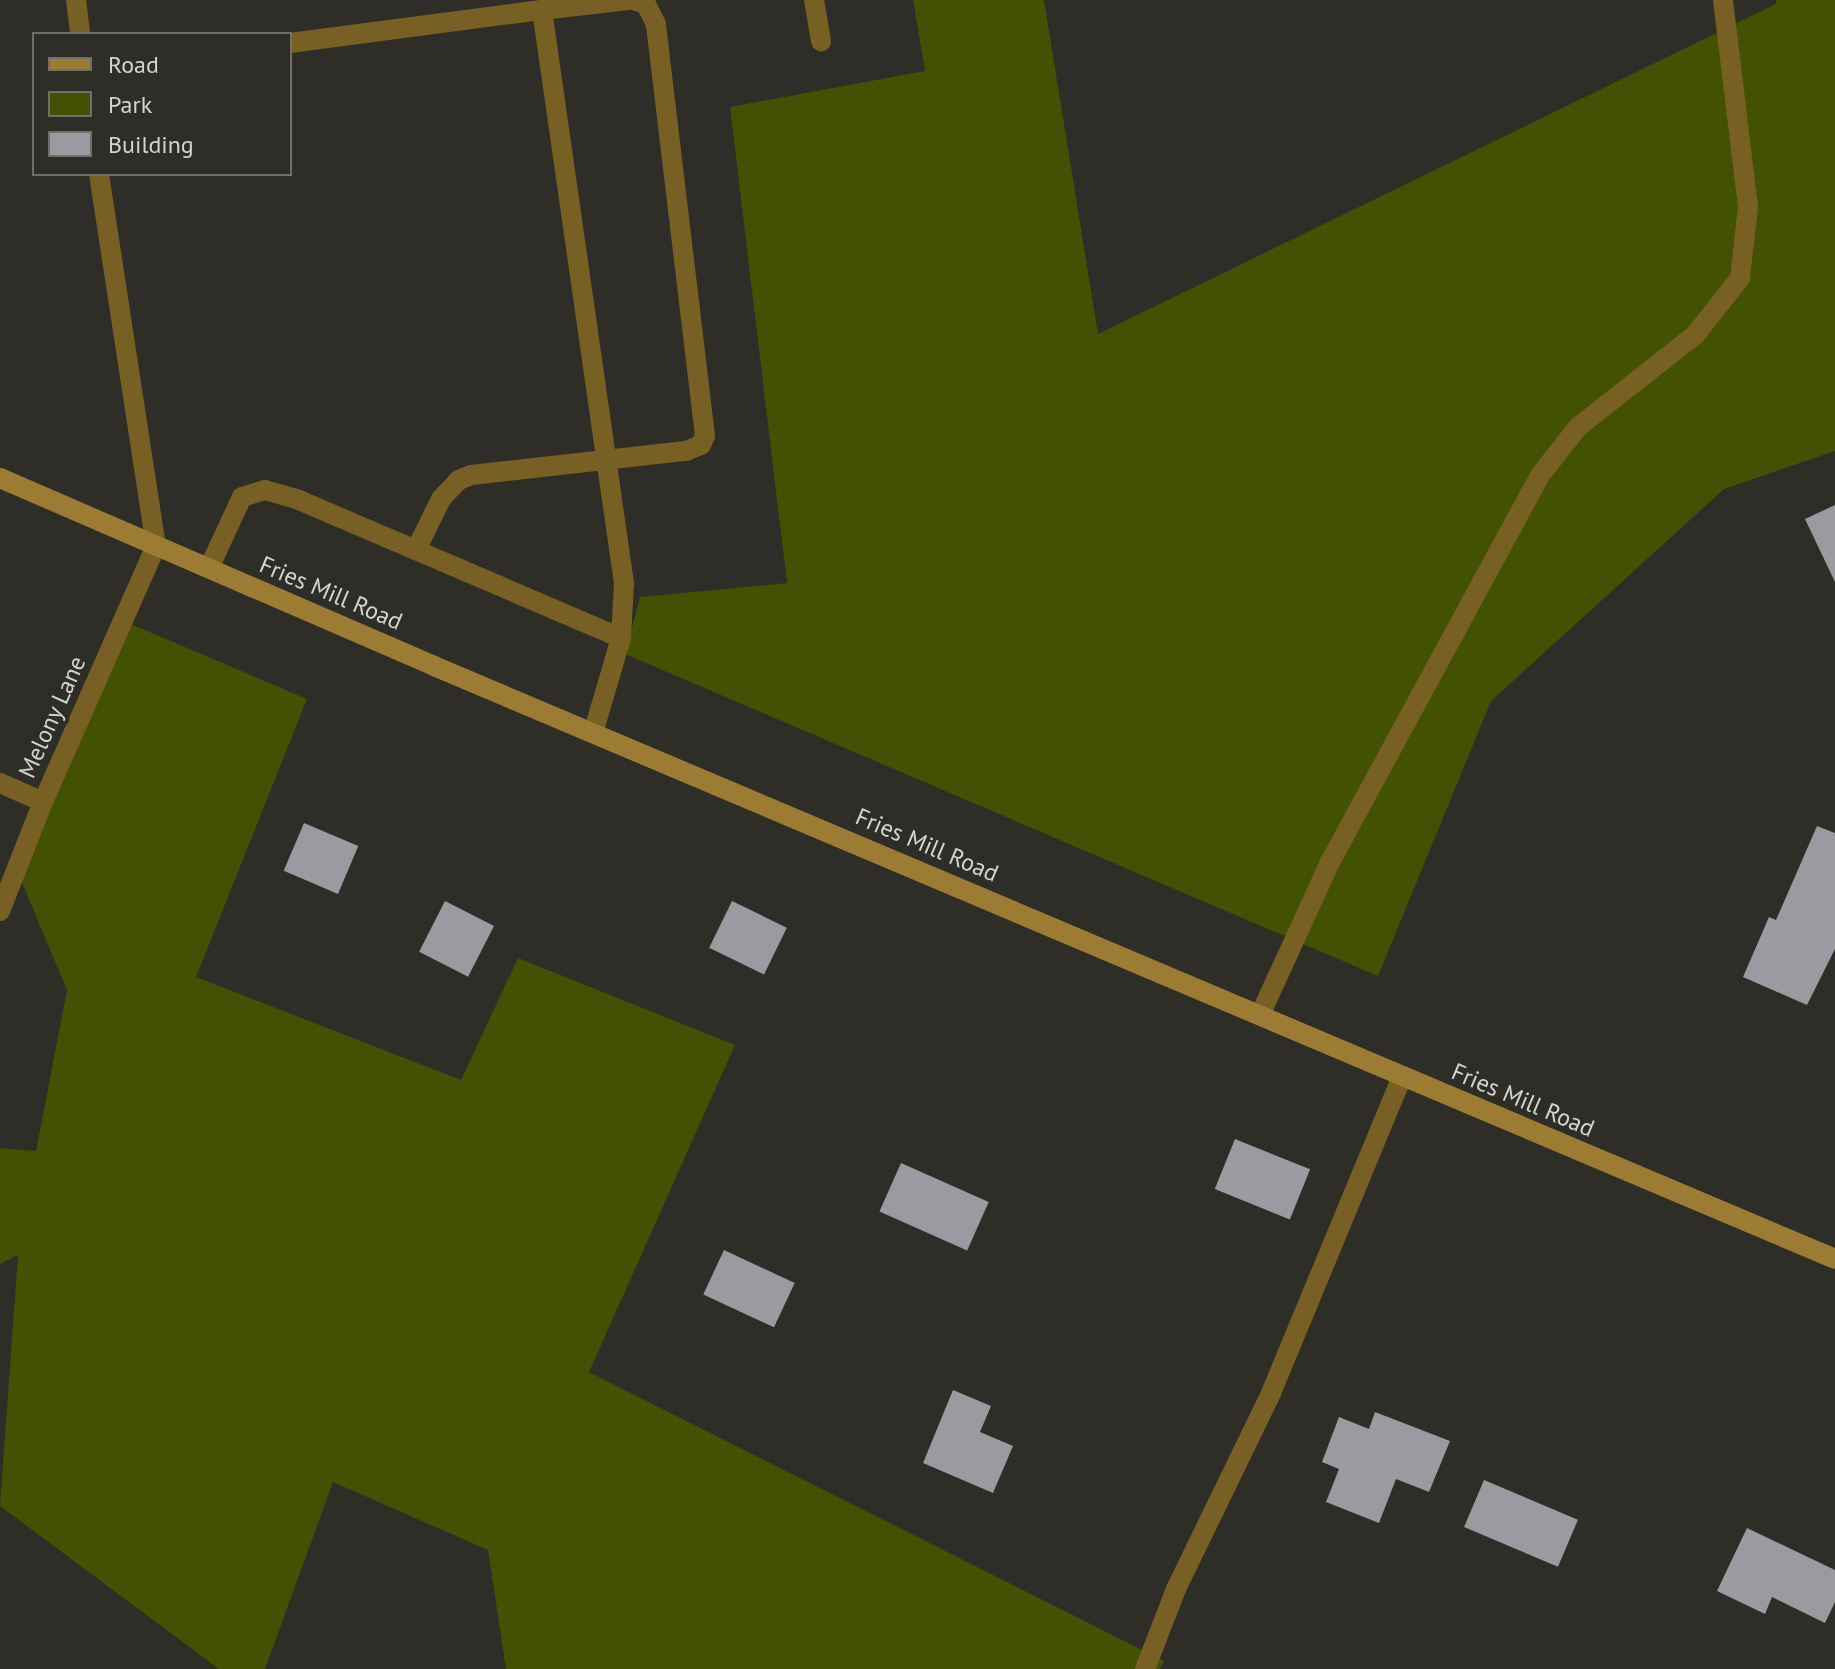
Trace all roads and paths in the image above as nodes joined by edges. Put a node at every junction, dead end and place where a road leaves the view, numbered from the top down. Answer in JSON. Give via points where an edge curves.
{"nodes":[{"id":1,"x":76,"y":0,"type":"edge"},
{"id":2,"x":631,"y":0,"type":"edge"},
{"id":3,"x":814,"y":0,"type":"edge"},
{"id":4,"x":1723,"y":0,"type":"edge"},
{"id":5,"x":542,"y":10,"type":"junction"},
{"id":6,"x":80,"y":32,"type":"edge"},
{"id":7,"x":821,"y":41,"type":"dead end"},
{"id":8,"x":292,"y":43,"type":"edge"},
{"id":9,"x":99,"y":176,"type":"edge"},
{"id":10,"x":606,"y":460,"type":"junction"},
{"id":11,"x":0,"y":478,"type":"edge"},
{"id":12,"x":156,"y":546,"type":"junction"},
{"id":13,"x":416,"y":550,"type":"junction"},
{"id":14,"x":209,"y":568,"type":"junction"},
{"id":15,"x":621,"y":638,"type":"junction"},
{"id":16,"x":593,"y":733,"type":"junction"},
{"id":17,"x":0,"y":783,"type":"edge"},
{"id":18,"x":43,"y":802,"type":"junction"},
{"id":19,"x":1,"y":903,"type":"edge"},
{"id":20,"x":1260,"y":1015,"type":"junction"},
{"id":21,"x":1402,"y":1076,"type":"junction"},
{"id":22,"x":1835,"y":1259,"type":"edge"},
{"id":23,"x":1145,"y":1669,"type":"edge"}],
"edges":[{"from":1,"to":6,"type":"street"},
{"from":2,"to":5,"type":"street"},
{"from":2,"to":10,"type":"street","via":[[646,4],[656,24],[706,423],[705,436],[695,449]]},
{"from":3,"to":7,"type":"street"},
{"from":4,"to":20,"type":"street","via":[[1748,207],[1740,278],[1695,335],[1578,427],[1541,474],[1329,864]]},
{"from":5,"to":8,"type":"street"},
{"from":5,"to":10,"type":"street"},
{"from":9,"to":12,"type":"street"},
{"from":10,"to":13,"type":"street","via":[[492,471],[459,480],[441,499]]},
{"from":10,"to":15,"type":"street","via":[[624,583]]},
{"from":11,"to":12,"type":"main road","name":"Fries Mill Road"},
{"from":12,"to":14,"type":"main road","name":"Fries Mill Road"},
{"from":12,"to":18,"type":"street","name":"Melony Lane"},
{"from":13,"to":14,"type":"street","via":[[265,490],[242,497]]},
{"from":13,"to":15,"type":"street"},
{"from":14,"to":16,"type":"main road","name":"Fries Mill Road"},
{"from":15,"to":16,"type":"street"},
{"from":16,"to":20,"type":"main road","name":"Fries Mill Road"},
{"from":17,"to":18,"type":"street"},
{"from":18,"to":19,"type":"street","name":"Melony Lane"},
{"from":20,"to":21,"type":"main road","name":"Fries Mill Road"},
{"from":21,"to":22,"type":"main road","name":"Fries Mill Road"},
{"from":21,"to":23,"type":"street","via":[[1271,1393],[1176,1589]]}]}
